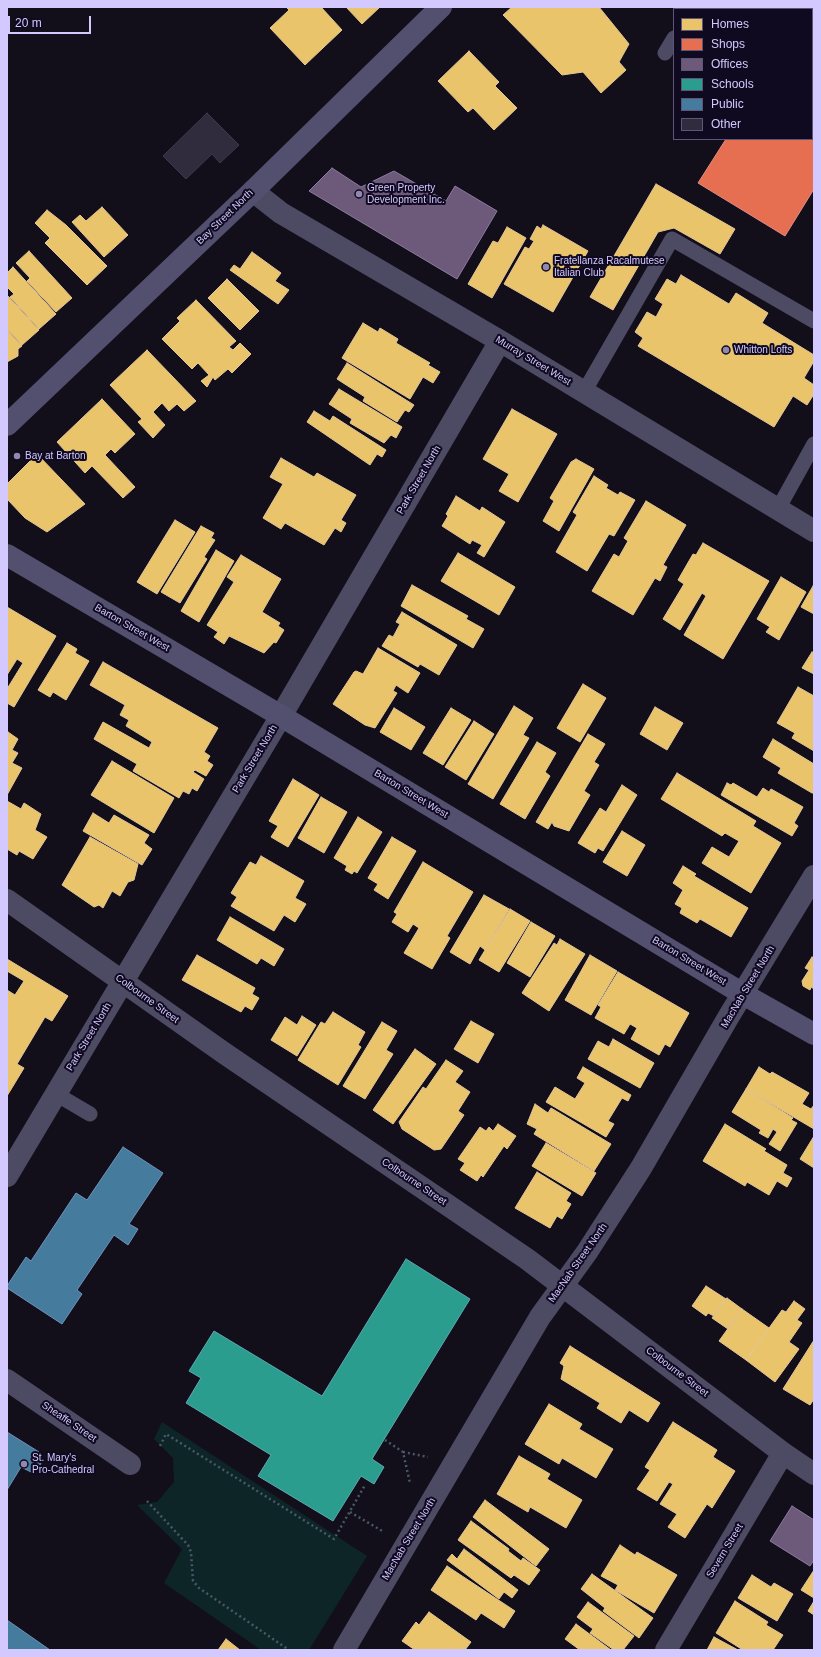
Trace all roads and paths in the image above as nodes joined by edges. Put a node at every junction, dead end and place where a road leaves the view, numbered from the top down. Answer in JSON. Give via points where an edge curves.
{"nodes":[{"id":1,"x":441,"y":7,"type":"edge"},
{"id":2,"x":673,"y":40,"type":"edge"},
{"id":3,"x":665,"y":53,"type":"dead end"},
{"id":4,"x":253,"y":191,"type":"junction"},
{"id":5,"x":814,"y":321,"type":"edge"},
{"id":6,"x":500,"y":341,"type":"junction"},
{"id":7,"x":584,"y":392,"type":"junction"},
{"id":8,"x":7,"y":425,"type":"edge"},
{"id":9,"x":814,"y":444,"type":"edge"},
{"id":10,"x":778,"y":509,"type":"junction"},
{"id":11,"x":814,"y":531,"type":"edge"},
{"id":12,"x":7,"y":555,"type":"edge"},
{"id":13,"x":281,"y":716,"type":"junction"},
{"id":14,"x":814,"y":876,"type":"edge"},
{"id":15,"x":7,"y":900,"type":"edge"},
{"id":16,"x":122,"y":981,"type":"junction"},
{"id":17,"x":743,"y":994,"type":"junction"},
{"id":18,"x":814,"y":1034,"type":"edge"},
{"id":19,"x":56,"y":1094,"type":"junction"},
{"id":20,"x":90,"y":1114,"type":"dead end"},
{"id":21,"x":7,"y":1176,"type":"edge"},
{"id":22,"x":563,"y":1285,"type":"junction"},
{"id":23,"x":7,"y":1380,"type":"edge"},
{"id":24,"x":385,"y":1440,"type":"dead end"},
{"id":25,"x":160,"y":1446,"type":"dead end"},
{"id":26,"x":402,"y":1452,"type":"junction"},
{"id":27,"x":783,"y":1453,"type":"junction"},
{"id":28,"x":434,"y":1458,"type":"dead end"},
{"id":29,"x":130,"y":1464,"type":"dead end"},
{"id":30,"x":814,"y":1474,"type":"edge"},
{"id":31,"x":410,"y":1483,"type":"dead end"},
{"id":32,"x":365,"y":1485,"type":"dead end"},
{"id":33,"x":147,"y":1501,"type":"dead end"},
{"id":34,"x":350,"y":1512,"type":"junction"},
{"id":35,"x":367,"y":1522,"type":"dead end"},
{"id":36,"x":289,"y":1650,"type":"edge"},
{"id":37,"x":344,"y":1650,"type":"edge"},
{"id":38,"x":666,"y":1650,"type":"edge"}],
"edges":[{"from":1,"to":4,"type":"street","name":"Bay Street North"},
{"from":2,"to":3,"type":"lane"},
{"from":4,"to":6,"type":"street","name":"Murray Street West","via":[[281,213]]},
{"from":4,"to":8,"type":"street","name":"Bay Street North"},
{"from":5,"to":7,"type":"lane","via":[[672,239]]},
{"from":6,"to":7,"type":"street","name":"Murray Street West"},
{"from":6,"to":13,"type":"street","name":"Park Street North"},
{"from":7,"to":10,"type":"street","name":"Murray Street West"},
{"from":9,"to":10,"type":"lane"},
{"from":10,"to":11,"type":"street","name":"Murray Street West"},
{"from":12,"to":13,"type":"street","name":"Barton Street West"},
{"from":13,"to":16,"type":"street","name":"Park Street North"},
{"from":13,"to":17,"type":"street","name":"Barton Street West"},
{"from":14,"to":17,"type":"street","name":"MacNab Street North"},
{"from":15,"to":16,"type":"street","name":"Colbourne Street"},
{"from":16,"to":19,"type":"street","name":"Park Street North"},
{"from":16,"to":22,"type":"street","name":"Colbourne Street"},
{"from":17,"to":18,"type":"street","name":"Barton Street West"},
{"from":17,"to":22,"type":"street","name":"MacNab Street North","via":[[641,1168]]},
{"from":19,"to":20,"type":"lane"},
{"from":19,"to":21,"type":"street","name":"Park Street North"},
{"from":22,"to":27,"type":"street","name":"Colbourne Street"},
{"from":22,"to":37,"type":"street","name":"MacNab Street North","via":[[540,1317]]},
{"from":23,"to":29,"type":"street","name":"Sheaffe Street"},
{"from":24,"to":26,"type":"path"},
{"from":25,"to":34,"type":"path","via":[[166,1434],[334,1539]]},
{"from":26,"to":28,"type":"path"},
{"from":26,"to":31,"type":"path"},
{"from":27,"to":30,"type":"street","name":"Colbourne Street"},
{"from":27,"to":38,"type":"street","name":"Severn Street"},
{"from":32,"to":34,"type":"path"},
{"from":33,"to":36,"type":"path","via":[[188,1544],[193,1581],[199,1588]]},
{"from":34,"to":35,"type":"path"}]}
